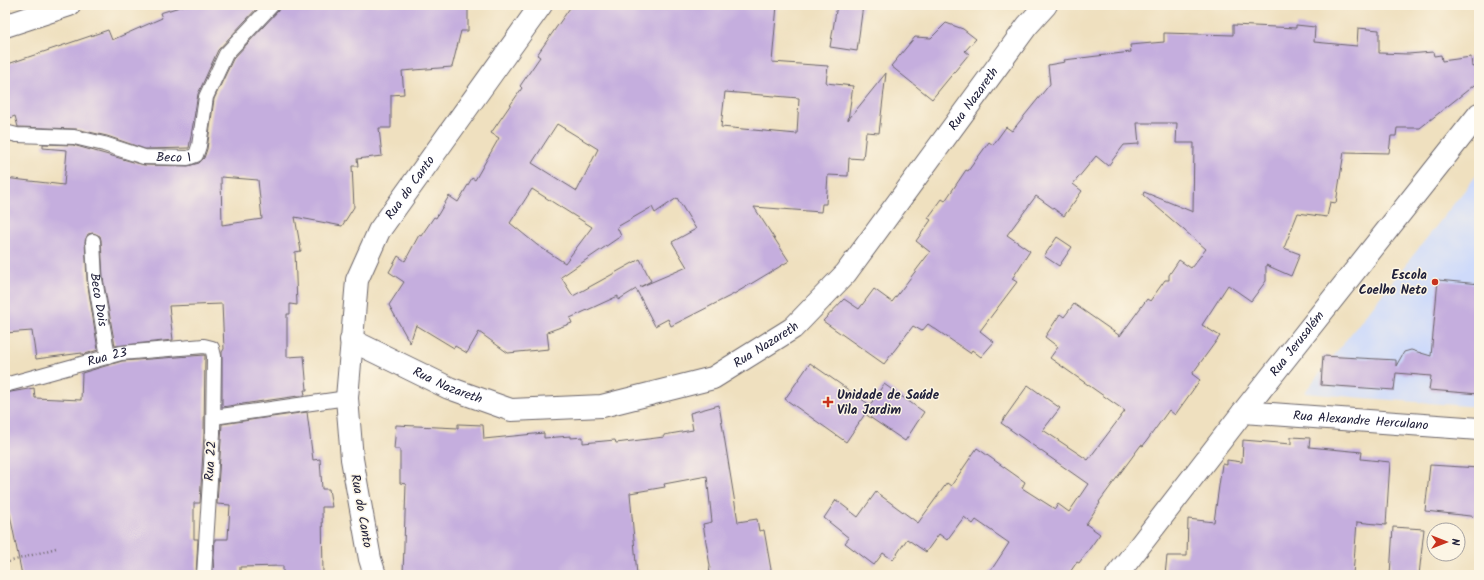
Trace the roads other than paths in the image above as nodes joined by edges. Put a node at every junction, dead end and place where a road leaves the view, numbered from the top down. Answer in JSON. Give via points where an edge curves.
{"nodes":[{"id":1,"x":69,"y":5,"type":"edge"},
{"id":2,"x":272,"y":5,"type":"edge"},
{"id":3,"x":541,"y":5,"type":"edge"},
{"id":4,"x":1046,"y":5,"type":"edge"},
{"id":5,"x":5,"y":26,"type":"edge"},
{"id":6,"x":1479,"y":114,"type":"edge"},
{"id":7,"x":5,"y":132,"type":"edge"},
{"id":8,"x":93,"y":241,"type":"dead end"},
{"id":9,"x":351,"y":340,"type":"junction"},
{"id":10,"x":212,"y":348,"type":"joint"},
{"id":11,"x":108,"y":357,"type":"junction"},
{"id":12,"x":5,"y":386,"type":"edge"},
{"id":13,"x":347,"y":398,"type":"junction"},
{"id":14,"x":1243,"y":412,"type":"junction"},
{"id":15,"x":214,"y":417,"type":"junction"},
{"id":16,"x":1479,"y":429,"type":"edge"},
{"id":17,"x":204,"y":575,"type":"edge"},
{"id":18,"x":375,"y":575,"type":"edge"},
{"id":19,"x":1117,"y":575,"type":"edge"}],
"edges":[{"from":1,"to":5,"type":"street"},
{"from":2,"to":7,"type":"lane","name":"Beco 1","via":[[226,54],[206,97],[200,146],[196,155],[188,158],[144,157],[74,137],[16,135]]},
{"from":3,"to":9,"type":"street","name":"Rua do Canto","via":[[379,231],[357,280]]},
{"from":4,"to":9,"type":"street","name":"Rua Nazareth","via":[[1027,26],[846,273],[793,328],[713,378],[602,406],[511,410],[449,388]]},
{"from":6,"to":14,"type":"street","name":"Rua Jerusalém"},
{"from":8,"to":11,"type":"lane","name":"Beco Dois","via":[[95,279]]},
{"from":9,"to":13,"type":"street","name":"Rua do Canto"},
{"from":10,"to":11,"type":"lane","name":"Rua 23","via":[[196,346],[121,353]]},
{"from":10,"to":15,"type":"lane","name":"Rua 22"},
{"from":11,"to":12,"type":"lane","name":"Rua 23"},
{"from":13,"to":15,"type":"lane"},
{"from":13,"to":18,"type":"street","name":"Rua do Canto","via":[[352,459]]},
{"from":14,"to":16,"type":"street","name":"Rua Alexandre Herculano"},
{"from":14,"to":19,"type":"street","name":"Rua Jerusalém"},
{"from":15,"to":17,"type":"lane","name":"Rua 22"}]}
